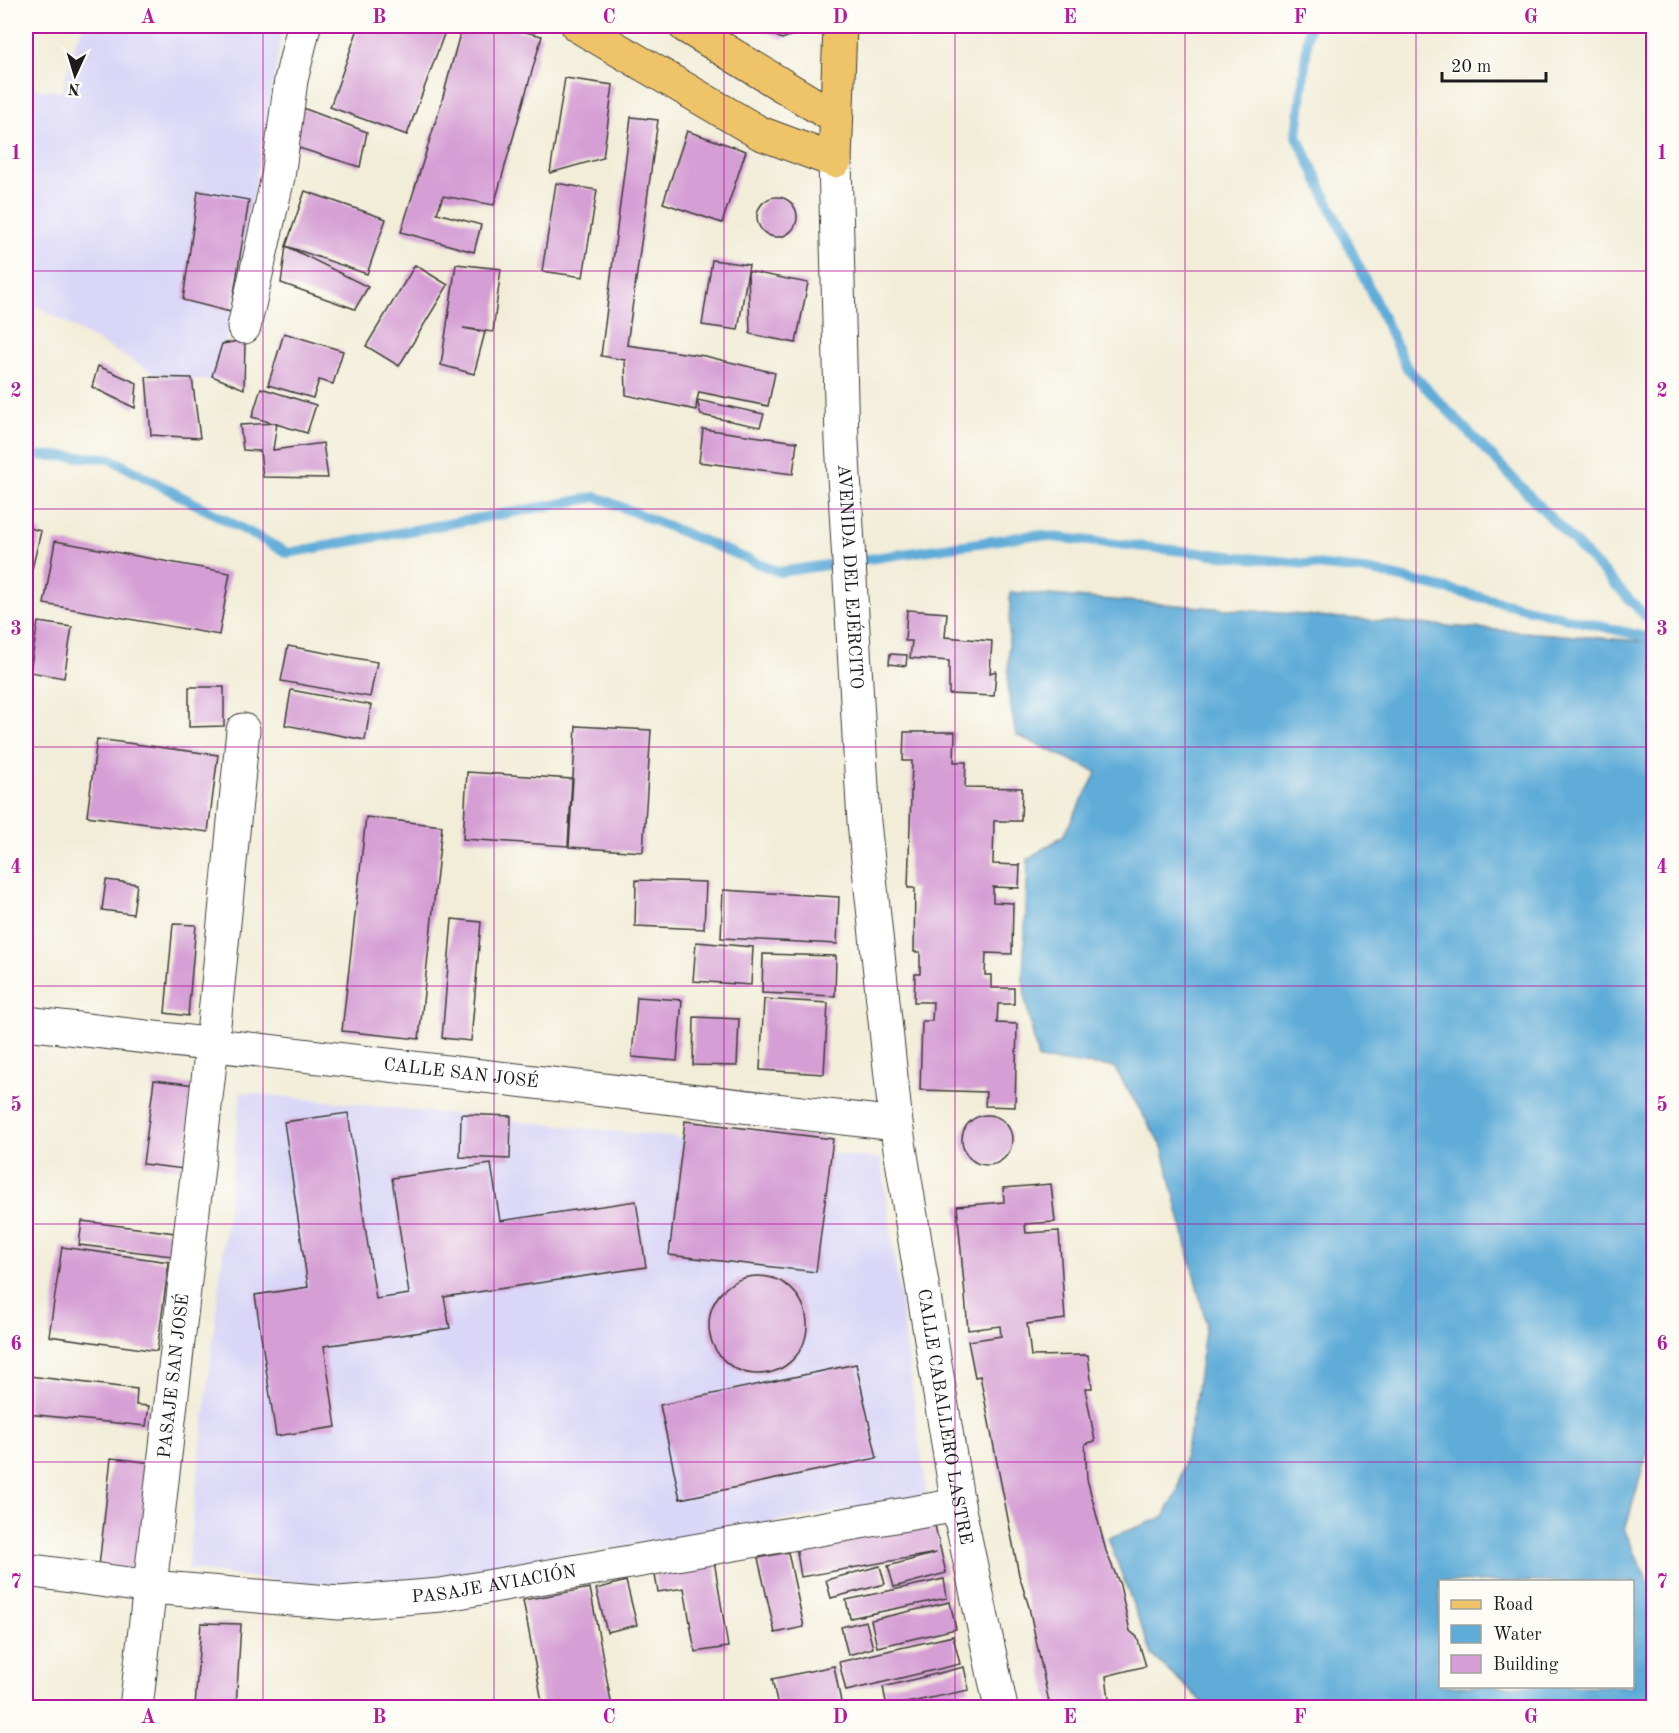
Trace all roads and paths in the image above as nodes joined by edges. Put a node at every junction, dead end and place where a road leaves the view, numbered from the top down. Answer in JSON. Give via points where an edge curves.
{"nodes":[{"id":1,"x":304,"y":26,"type":"edge"},
{"id":2,"x":578,"y":26,"type":"edge"},
{"id":3,"x":685,"y":26,"type":"edge"},
{"id":4,"x":840,"y":26,"type":"edge"},
{"id":5,"x":836,"y":118,"type":"junction"},
{"id":6,"x":834,"y":161,"type":"junction"},
{"id":7,"x":244,"y":327,"type":"dead end"},
{"id":8,"x":243,"y":730,"type":"dead end"},
{"id":9,"x":26,"y":1023,"type":"edge"},
{"id":10,"x":213,"y":1045,"type":"junction"},
{"id":11,"x":896,"y":1124,"type":"junction"},
{"id":12,"x":958,"y":1505,"type":"junction"},
{"id":13,"x":26,"y":1570,"type":"edge"},
{"id":14,"x":151,"y":1587,"type":"junction"},
{"id":15,"x":136,"y":1707,"type":"edge"},
{"id":16,"x":1001,"y":1707,"type":"edge"}],
"edges":[{"from":1,"to":7,"type":"street","via":[[291,80],[278,177]]},
{"from":2,"to":6,"type":"main road","via":[[760,133]]},
{"from":3,"to":5,"type":"main road"},
{"from":4,"to":5,"type":"main road","name":"AVENIDA DEL EJÉRCITO"},
{"from":5,"to":6,"type":"main road","name":"AVENIDA DEL EJÉRCITO"},
{"from":6,"to":11,"type":"street","name":"AVENIDA DEL EJÉRCITO","via":[[842,441],[864,822]]},
{"from":8,"to":10,"type":"street","name":"PASAJE SAN JOSÉ"},
{"from":9,"to":10,"type":"street","name":"CALLE SAN JOSÉ"},
{"from":10,"to":11,"type":"street","name":"CALLE SAN JOSÉ"},
{"from":10,"to":14,"type":"street","name":"PASAJE SAN JOSÉ"},
{"from":11,"to":12,"type":"street","name":"CALLE CABALLERO LASTRE"},
{"from":12,"to":14,"type":"street","name":"PASAJE AVIACIÓN","via":[[441,1595],[339,1603]]},
{"from":12,"to":16,"type":"street","name":"CALLE CABALLERO LASTRE"},
{"from":13,"to":14,"type":"street","name":"PASAJE AVIACIÓN"},
{"from":14,"to":15,"type":"street","name":"PASAJE SAN JOSÉ"}]}
